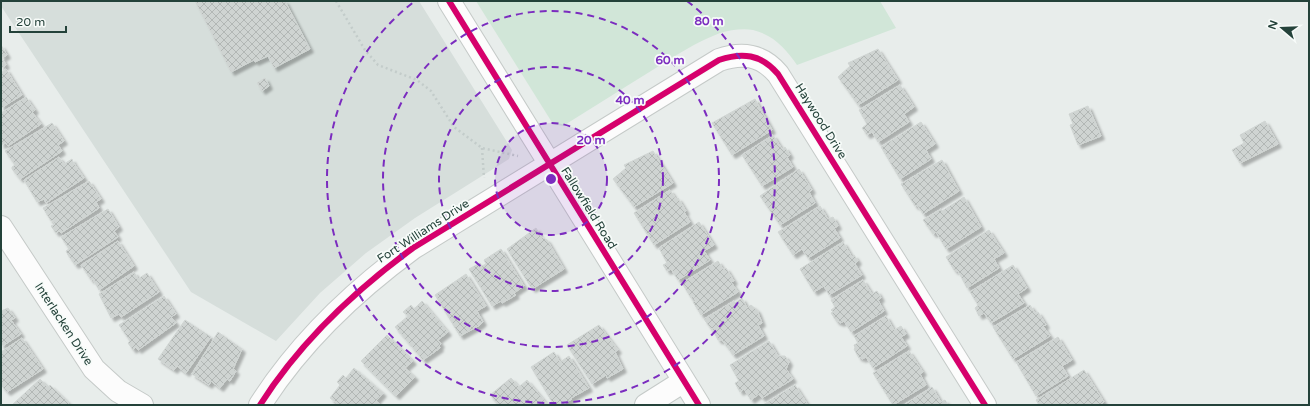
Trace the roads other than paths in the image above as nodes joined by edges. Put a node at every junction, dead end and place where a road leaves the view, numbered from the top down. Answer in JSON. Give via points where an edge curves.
{"nodes":[{"id":1,"x":449,"y":1,"type":"edge"},
{"id":2,"x":549,"y":164,"type":"junction"},
{"id":3,"x":1,"y":227,"type":"edge"},
{"id":4,"x":684,"y":381,"type":"junction"},
{"id":5,"x":142,"y":405,"type":"edge"},
{"id":6,"x":260,"y":405,"type":"edge"},
{"id":7,"x":646,"y":405,"type":"edge"},
{"id":8,"x":699,"y":405,"type":"edge"},
{"id":9,"x":985,"y":405,"type":"edge"}],
"edges":[{"from":1,"to":2,"type":"street","name":"Fallowfield Road"},
{"from":2,"to":4,"type":"street","name":"Fallowfield Road"},
{"from":2,"to":6,"type":"street","name":"Fort Williams Drive","via":[[413,248],[377,274],[312,335]]},
{"from":2,"to":9,"type":"street","name":"Haywood Drive","via":[[719,60],[741,55],[753,56],[763,61],[772,66],[778,74]]},
{"from":3,"to":5,"type":"street","name":"Interlacken Drive","via":[[94,369],[118,391]]},
{"from":4,"to":7,"type":"street"},
{"from":4,"to":8,"type":"street","name":"Fallowfield Road"}]}
